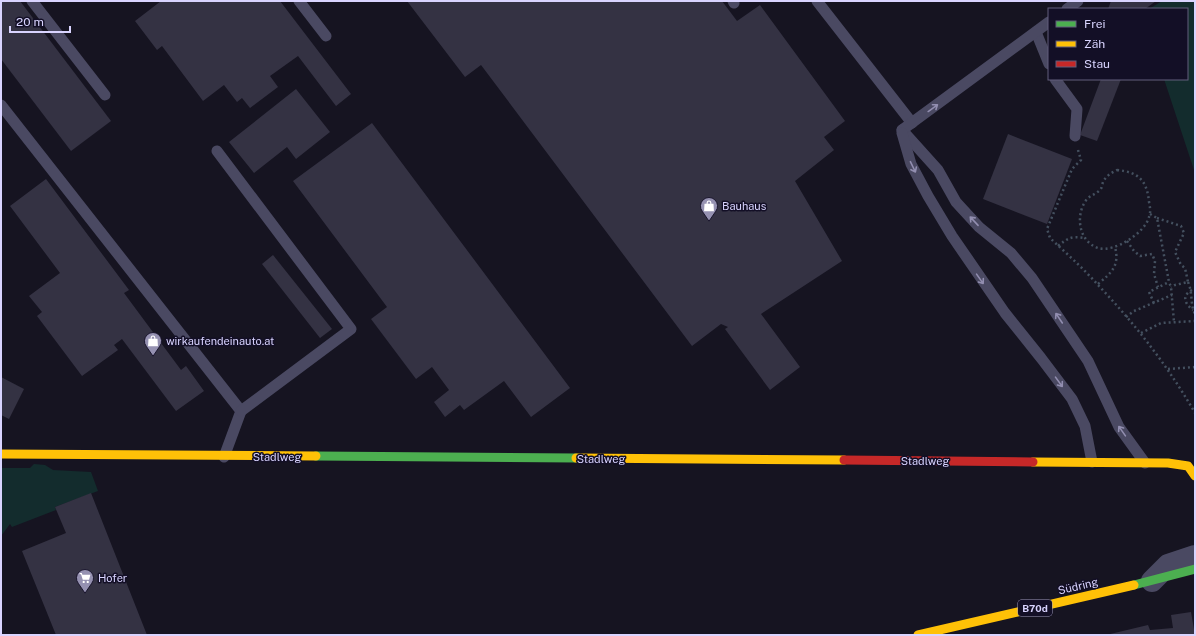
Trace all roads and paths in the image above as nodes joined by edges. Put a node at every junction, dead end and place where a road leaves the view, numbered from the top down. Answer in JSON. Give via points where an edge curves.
{"nodes":[{"id":1,"x":32,"y":1,"type":"edge"},
{"id":2,"x":299,"y":1,"type":"edge"},
{"id":3,"x":1078,"y":1,"type":"edge"},
{"id":4,"x":821,"y":2,"type":"edge"},
{"id":5,"x":1068,"y":8,"type":"edge"},
{"id":6,"x":1048,"y":23,"type":"edge"},
{"id":7,"x":1036,"y":32,"type":"junction"},
{"id":8,"x":326,"y":36,"type":"dead end"},
{"id":9,"x":1048,"y":62,"type":"edge"},
{"id":10,"x":1056,"y":80,"type":"edge"},
{"id":11,"x":105,"y":95,"type":"dead end"},
{"id":12,"x":1,"y":106,"type":"edge"},
{"id":13,"x":912,"y":123,"type":"junction"},
{"id":14,"x":902,"y":130,"type":"junction"},
{"id":15,"x":1075,"y":136,"type":"joint"},
{"id":16,"x":218,"y":151,"type":"dead end"},
{"id":17,"x":1150,"y":214,"type":"junction"},
{"id":18,"x":1157,"y":218,"type":"junction"},
{"id":19,"x":1084,"y":238,"type":"junction"},
{"id":20,"x":1127,"y":241,"type":"junction"},
{"id":21,"x":1058,"y":246,"type":"junction"},
{"id":22,"x":1115,"y":247,"type":"junction"},
{"id":23,"x":1169,"y":282,"type":"junction"},
{"id":24,"x":1188,"y":282,"type":"junction"},
{"id":25,"x":1098,"y":284,"type":"junction"},
{"id":26,"x":1158,"y":287,"type":"junction"},
{"id":27,"x":1171,"y":287,"type":"junction"},
{"id":28,"x":1192,"y":290,"type":"junction"},
{"id":29,"x":1172,"y":295,"type":"junction"},
{"id":30,"x":1154,"y":303,"type":"junction"},
{"id":31,"x":1194,"y":312,"type":"edge"},
{"id":32,"x":1126,"y":317,"type":"junction"},
{"id":33,"x":1195,"y":321,"type":"edge"},
{"id":34,"x":1174,"y":322,"type":"junction"},
{"id":35,"x":1141,"y":333,"type":"junction"},
{"id":36,"x":1195,"y":367,"type":"edge"},
{"id":37,"x":1168,"y":369,"type":"junction"},
{"id":38,"x":241,"y":410,"type":"junction"},
{"id":39,"x":1195,"y":413,"type":"edge"},
{"id":40,"x":1,"y":454,"type":"edge"},
{"id":41,"x":224,"y":456,"type":"junction"},
{"id":42,"x":1092,"y":462,"type":"junction"},
{"id":43,"x":1145,"y":462,"type":"junction"},
{"id":44,"x":1195,"y":476,"type":"edge"},
{"id":45,"x":1195,"y":556,"type":"edge"},
{"id":46,"x":1195,"y":569,"type":"edge"},
{"id":47,"x":1152,"y":581,"type":"junction"},
{"id":48,"x":918,"y":635,"type":"edge"}],
"edges":[{"from":1,"to":11,"type":"lane"},
{"from":2,"to":8,"type":"lane"},
{"from":3,"to":5,"type":"lane"},
{"from":4,"to":13,"type":"lane"},
{"from":6,"to":7,"type":"lane"},
{"from":7,"to":9,"type":"lane"},
{"from":13,"to":7,"type":"lane","one_way":true},
{"from":10,"to":15,"type":"lane","via":[[1077,109]]},
{"from":12,"to":38,"type":"lane"},
{"from":13,"to":14,"type":"lane"},
{"from":14,"to":42,"type":"lane","one_way":true,"via":[[911,164],[952,236],[1005,313],[1072,399],[1085,426]]},
{"from":43,"to":14,"type":"lane","one_way":true,"via":[[1119,427],[1088,361],[1032,278],[1011,253],[979,227],[956,202],[938,170]]},
{"from":15,"to":21,"type":"path","via":[[1081,160],[1072,169],[1047,229],[1050,238]]},
{"from":16,"to":38,"type":"lane","via":[[351,329]]},
{"from":17,"to":18,"type":"path"},
{"from":17,"to":19,"type":"path","via":[[1144,180],[1125,171],[1116,170],[1102,184],[1101,189],[1086,200],[1079,221]]},
{"from":17,"to":20,"type":"path","via":[[1147,222]]},
{"from":18,"to":23,"type":"path"},
{"from":18,"to":24,"type":"path","via":[[1181,226],[1184,233],[1175,252],[1185,268]]},
{"from":19,"to":21,"type":"path","via":[[1074,237]]},
{"from":19,"to":22,"type":"path","via":[[1097,248]]},
{"from":20,"to":22,"type":"path"},
{"from":20,"to":26,"type":"path","via":[[1140,256],[1152,254]]},
{"from":21,"to":25,"type":"path"},
{"from":22,"to":25,"type":"path","via":[[1117,255],[1112,271]]},
{"from":23,"to":26,"type":"path"},
{"from":23,"to":27,"type":"path"},
{"from":24,"to":27,"type":"path"},
{"from":24,"to":28,"type":"path"},
{"from":25,"to":32,"type":"path"},
{"from":26,"to":30,"type":"path","via":[[1149,292]]},
{"from":27,"to":29,"type":"path"},
{"from":28,"to":31,"type":"path"},
{"from":28,"to":31,"type":"path","via":[[1185,300],[1186,305]]},
{"from":29,"to":30,"type":"path"},
{"from":29,"to":34,"type":"path"},
{"from":30,"to":32,"type":"path"},
{"from":32,"to":35,"type":"path"},
{"from":33,"to":34,"type":"path"},
{"from":34,"to":35,"type":"path","via":[[1161,323]]},
{"from":35,"to":37,"type":"path"},
{"from":36,"to":37,"type":"path"},
{"from":37,"to":39,"type":"path"},
{"from":38,"to":41,"type":"lane"},
{"from":40,"to":41,"type":"street","name":"Stadlweg"},
{"from":41,"to":42,"type":"street","name":"Stadlweg"},
{"from":42,"to":43,"type":"street","name":"Stadlweg"},
{"from":43,"to":44,"type":"street","name":"Stadlweg","via":[[1168,462],[1188,466]]},
{"from":45,"to":47,"type":"street","via":[[1168,565]]},
{"from":46,"to":47,"type":"street","name":"Südring","number":"B70d"},
{"from":47,"to":48,"type":"street","name":"Südring","number":"B70d"}]}
